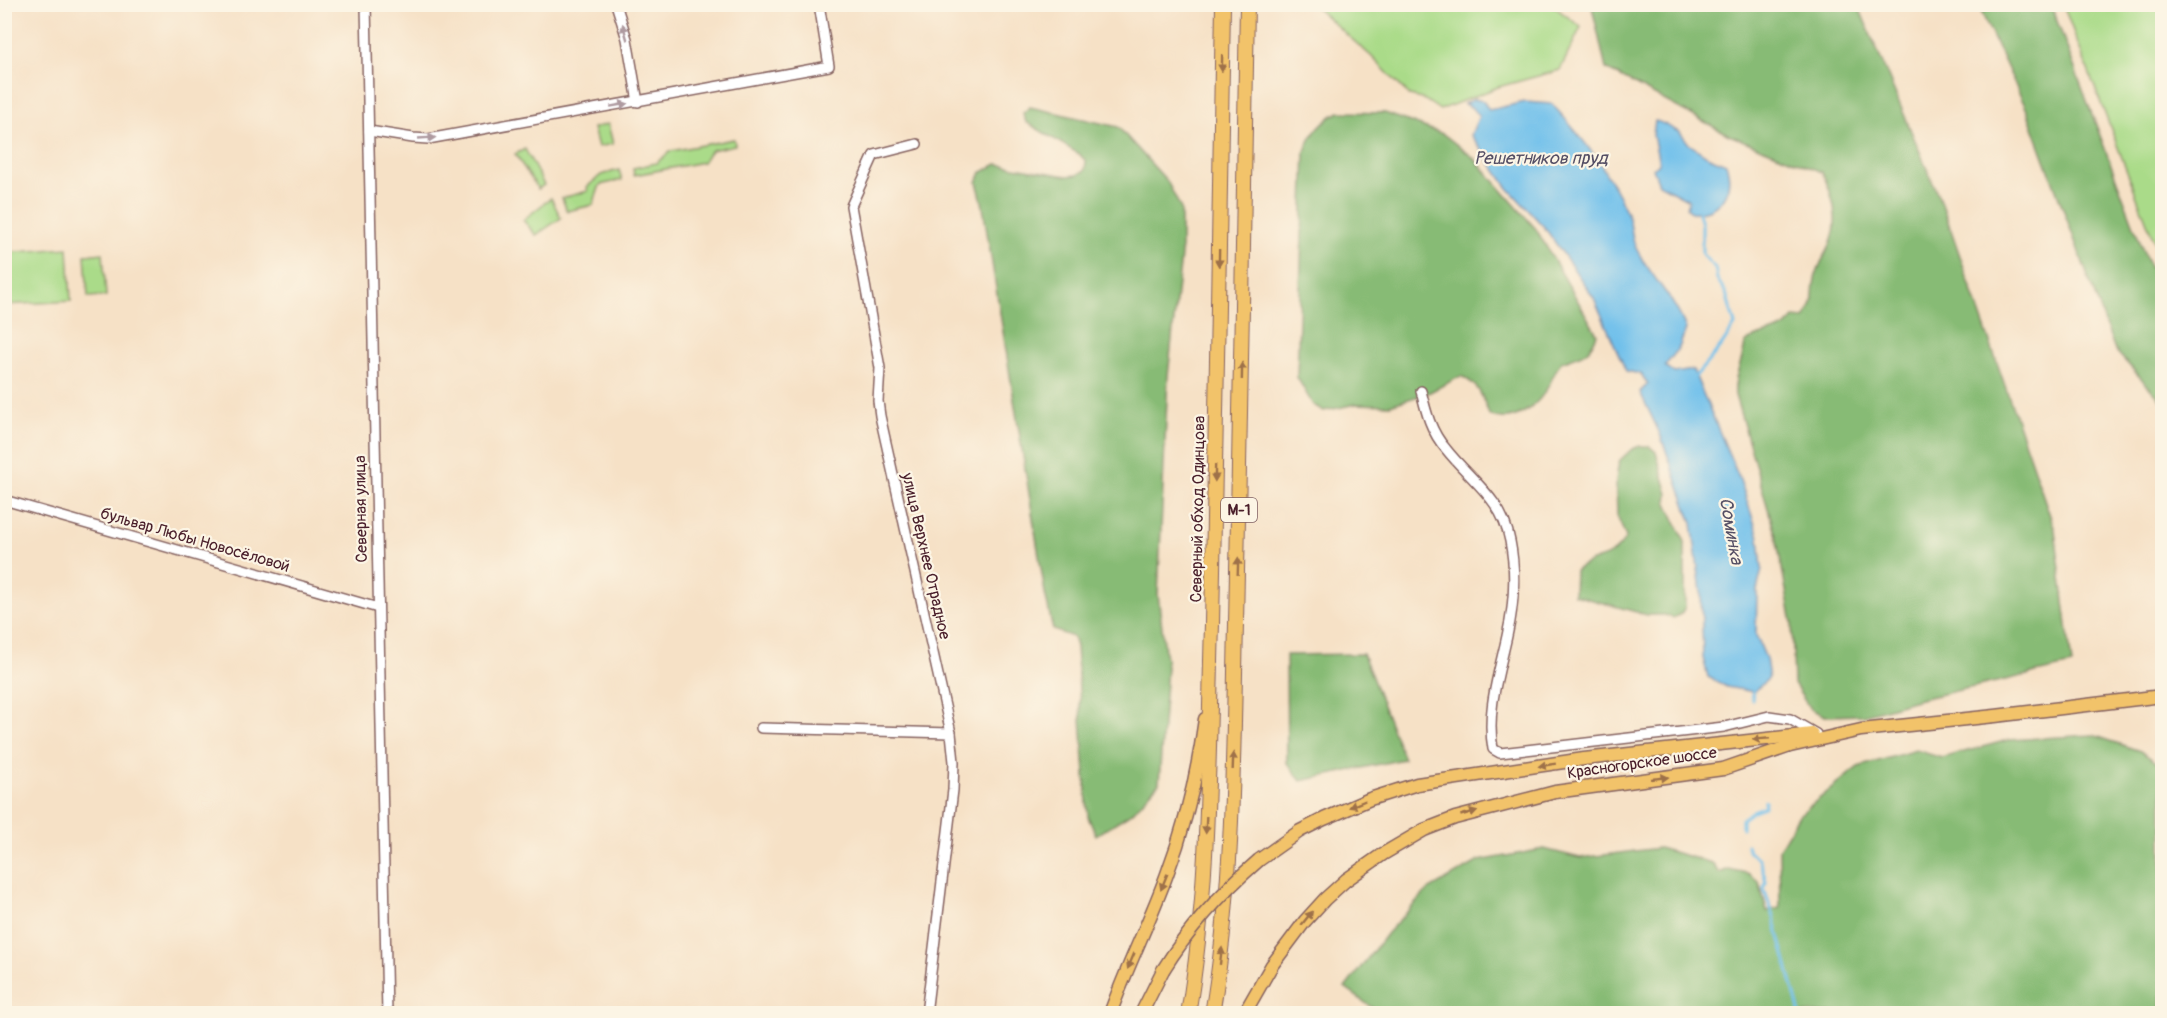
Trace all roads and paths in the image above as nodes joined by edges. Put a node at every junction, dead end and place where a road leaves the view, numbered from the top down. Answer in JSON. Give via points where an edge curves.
{"nodes":[{"id":1,"x":366,"y":4,"type":"edge"},
{"id":2,"x":616,"y":4,"type":"edge"},
{"id":3,"x":819,"y":4,"type":"edge"},
{"id":4,"x":1223,"y":4,"type":"edge"},
{"id":5,"x":1247,"y":4,"type":"edge"},
{"id":6,"x":638,"y":102,"type":"junction"},
{"id":7,"x":369,"y":131,"type":"junction"},
{"id":8,"x":917,"y":144,"type":"dead end"},
{"id":9,"x":1421,"y":391,"type":"dead end"},
{"id":10,"x":4,"y":500,"type":"edge"},
{"id":11,"x":378,"y":608,"type":"junction"},
{"id":12,"x":1211,"y":640,"type":"junction"},
{"id":13,"x":2163,"y":696,"type":"edge"},
{"id":14,"x":2105,"y":703,"type":"junction"},
{"id":15,"x":2163,"y":703,"type":"edge"},
{"id":16,"x":761,"y":728,"type":"dead end"},
{"id":17,"x":1861,"y":730,"type":"junction"},
{"id":18,"x":951,"y":733,"type":"junction"},
{"id":19,"x":1816,"y":734,"type":"junction"},
{"id":20,"x":387,"y":1014,"type":"edge"},
{"id":21,"x":926,"y":1014,"type":"edge"},
{"id":22,"x":1110,"y":1014,"type":"edge"},
{"id":23,"x":1141,"y":1014,"type":"edge"},
{"id":24,"x":1188,"y":1014,"type":"edge"},
{"id":25,"x":1212,"y":1014,"type":"edge"},
{"id":26,"x":1244,"y":1014,"type":"edge"}],
"edges":[{"from":1,"to":7,"type":"street","name":"Северная улица"},
{"from":6,"to":2,"type":"street","one_way":true,"via":[[627,39]]},
{"from":3,"to":6,"type":"street","via":[[829,66]]},
{"from":4,"to":12,"type":"highway","name":"Северный обход Одинцова","number":"М-1","one_way":true},
{"from":25,"to":5,"type":"highway","number":"М-1","one_way":true,"via":[[1226,904],[1232,775]]},
{"from":7,"to":6,"type":"street","one_way":true,"via":[[428,139]]},
{"from":7,"to":11,"type":"street","name":"Северная улица"},
{"from":8,"to":18,"type":"street","name":"улица Верхнее Отрадное","via":[[874,154],[851,206],[880,368],[879,416]]},
{"from":9,"to":19,"type":"street","via":[[1429,423],[1446,449],[1494,502],[1506,520],[1511,544],[1514,600],[1491,717],[1493,749],[1500,753],[1724,727],[1769,716],[1790,719]]},
{"from":10,"to":11,"type":"street","name":"бульвар Любы Новосёловой"},
{"from":11,"to":20,"type":"street","name":"Северная улица"},
{"from":12,"to":22,"type":"main road","one_way":true,"via":[[1201,743],[1184,820],[1167,874]]},
{"from":12,"to":24,"type":"highway","name":"Северный обход Одинцова","number":"М-1","one_way":true,"via":[[1203,893]]},
{"from":13,"to":14,"type":"main road","name":"Красногорское шоссе"},
{"from":14,"to":15,"type":"main road","name":"Красногорское шоссе"},
{"from":14,"to":17,"type":"main road","name":"Красногорское шоссе"},
{"from":16,"to":18,"type":"street"},
{"from":17,"to":19,"type":"main road"},
{"from":26,"to":17,"type":"main road","name":"Красногорское шоссе","one_way":true,"via":[[1272,965],[1305,921],[1340,885],[1383,854],[1437,825],[1555,792],[1715,771],[1790,746]]},
{"from":18,"to":21,"type":"street","name":"улица Верхнее Отрадное","via":[[953,790]]},
{"from":19,"to":23,"type":"main road","one_way":true,"bridge":true,"via":[[1584,759],[1417,784],[1370,799],[1300,831],[1259,860],[1190,930],[1163,970]]}]}
